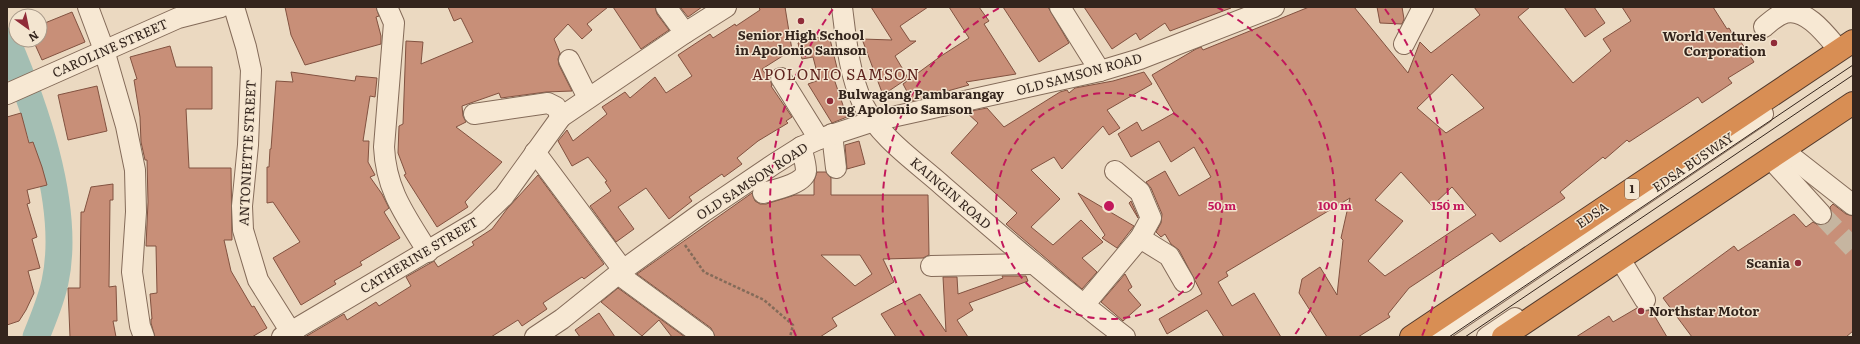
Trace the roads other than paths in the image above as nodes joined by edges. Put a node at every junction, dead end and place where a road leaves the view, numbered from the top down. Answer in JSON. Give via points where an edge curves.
{"nodes":[{"id":1,"x":88,"y":7,"type":"edge"},
{"id":2,"x":221,"y":7,"type":"edge"},
{"id":3,"x":234,"y":7,"type":"edge"},
{"id":4,"x":387,"y":7,"type":"edge"},
{"id":5,"x":666,"y":7,"type":"edge"},
{"id":6,"x":726,"y":7,"type":"edge"},
{"id":7,"x":842,"y":7,"type":"edge"},
{"id":8,"x":1060,"y":7,"type":"edge"},
{"id":9,"x":1274,"y":7,"type":"edge"},
{"id":10,"x":1423,"y":7,"type":"edge"},
{"id":11,"x":1764,"y":27,"type":"dead end"},
{"id":12,"x":685,"y":33,"type":"junction"},
{"id":13,"x":1404,"y":44,"type":"dead end"},
{"id":14,"x":1848,"y":48,"type":"edge"},
{"id":15,"x":104,"y":50,"type":"junction"},
{"id":16,"x":569,"y":60,"type":"dead end"},
{"id":17,"x":1100,"y":71,"type":"junction"},
{"id":18,"x":781,"y":78,"type":"dead end"},
{"id":19,"x":1853,"y":91,"type":"edge"},
{"id":20,"x":9,"y":93,"type":"edge"},
{"id":21,"x":588,"y":98,"type":"junction"},
{"id":22,"x":1853,"y":103,"type":"edge"},
{"id":23,"x":474,"y":114,"type":"dead end"},
{"id":24,"x":561,"y":117,"type":"junction"},
{"id":25,"x":874,"y":121,"type":"junction"},
{"id":26,"x":818,"y":140,"type":"junction"},
{"id":27,"x":535,"y":152,"type":"junction"},
{"id":28,"x":1777,"y":155,"type":"junction"},
{"id":29,"x":836,"y":168,"type":"dead end"},
{"id":30,"x":1116,"y":171,"type":"dead end"},
{"id":31,"x":763,"y":193,"type":"dead end"},
{"id":32,"x":1853,"y":205,"type":"edge"},
{"id":33,"x":1821,"y":214,"type":"tunnel mouth"},
{"id":34,"x":1140,"y":238,"type":"junction"},
{"id":35,"x":428,"y":252,"type":"junction"},
{"id":36,"x":1620,"y":259,"type":"junction"},
{"id":37,"x":1032,"y":264,"type":"junction"},
{"id":38,"x":931,"y":266,"type":"dead end"},
{"id":39,"x":620,"y":272,"type":"junction"},
{"id":40,"x":1184,"y":282,"type":"dead end"},
{"id":41,"x":1645,"y":300,"type":"dead end"},
{"id":42,"x":1084,"y":306,"type":"junction"},
{"id":43,"x":289,"y":335,"type":"edge"},
{"id":44,"x":144,"y":337,"type":"edge"},
{"id":45,"x":535,"y":337,"type":"edge"},
{"id":46,"x":704,"y":337,"type":"edge"},
{"id":47,"x":1125,"y":337,"type":"edge"},
{"id":48,"x":1411,"y":337,"type":"edge"},
{"id":49,"x":1433,"y":337,"type":"edge"},
{"id":50,"x":1487,"y":337,"type":"edge"},
{"id":51,"x":1503,"y":337,"type":"edge"}],
"edges":[{"from":1,"to":15,"type":"street"},
{"from":2,"to":15,"type":"street","name":"CAROLINE STREET","via":[[178,18]]},
{"from":3,"to":43,"type":"street","name":"ANTONIETTE STREET","via":[[251,70],[242,206],[243,230],[258,280]]},
{"from":4,"to":35,"type":"street","via":[[394,23],[384,147],[385,164],[389,184],[399,205]]},
{"from":5,"to":12,"type":"street"},
{"from":6,"to":12,"type":"street","name":"CATHERINE STREET"},
{"from":7,"to":25,"type":"street","name":"KAINGIN ROAD","via":[[848,54],[856,87]]},
{"from":8,"to":17,"type":"street"},
{"from":9,"to":17,"type":"street","name":"OLD SAMSON ROAD"},
{"from":10,"to":13,"type":"street"},
{"from":11,"to":14,"type":"street","via":[[1784,13],[1791,12],[1810,20]]},
{"from":12,"to":21,"type":"street","name":"CATHERINE STREET"},
{"from":14,"to":48,"type":"highway","name":"EDSA","number":"1"},
{"from":14,"to":49,"type":"street","name":"EDSA BUSWAY"},
{"from":15,"to":20,"type":"street","name":"CAROLINE STREET"},
{"from":15,"to":44,"type":"street","via":[[126,126],[135,170],[136,212],[132,272]]},
{"from":16,"to":21,"type":"street"},
{"from":17,"to":25,"type":"street","name":"OLD SAMSON ROAD"},
{"from":18,"to":26,"type":"street"},
{"from":19,"to":50,"type":"street"},
{"from":21,"to":24,"type":"street","name":"CATHERINE STREET"},
{"from":22,"to":28,"type":"highway"},
{"from":23,"to":24,"type":"street","via":[[548,103],[556,107]]},
{"from":24,"to":27,"type":"street","name":"CATHERINE STREET"},
{"from":25,"to":26,"type":"street","name":"OLD SAMSON ROAD"},
{"from":25,"to":37,"type":"street","name":"KAINGIN ROAD","via":[[889,139]]},
{"from":26,"to":29,"type":"street"},
{"from":26,"to":31,"type":"street","via":[[802,179]]},
{"from":26,"to":39,"type":"street","name":"OLD SAMSON ROAD","via":[[703,212]]},
{"from":27,"to":35,"type":"street","name":"CATHERINE STREET","via":[[504,196],[478,221]]},
{"from":27,"to":39,"type":"street"},
{"from":28,"to":32,"type":"street"},
{"from":28,"to":33,"type":"street"},
{"from":28,"to":36,"type":"highway"},
{"from":30,"to":34,"type":"street","via":[[1140,192],[1152,218]]},
{"from":34,"to":40,"type":"street","via":[[1169,256]]},
{"from":34,"to":42,"type":"street"},
{"from":35,"to":43,"type":"street","name":"CATHERINE STREET"},
{"from":36,"to":41,"type":"street"},
{"from":36,"to":51,"type":"highway"},
{"from":37,"to":38,"type":"street"},
{"from":37,"to":42,"type":"street","name":"KAINGIN ROAD"},
{"from":39,"to":45,"type":"street","name":"OLD SAMSON ROAD","via":[[562,319]]},
{"from":39,"to":46,"type":"street"},
{"from":42,"to":47,"type":"street","name":"KAINGIN ROAD"}]}
